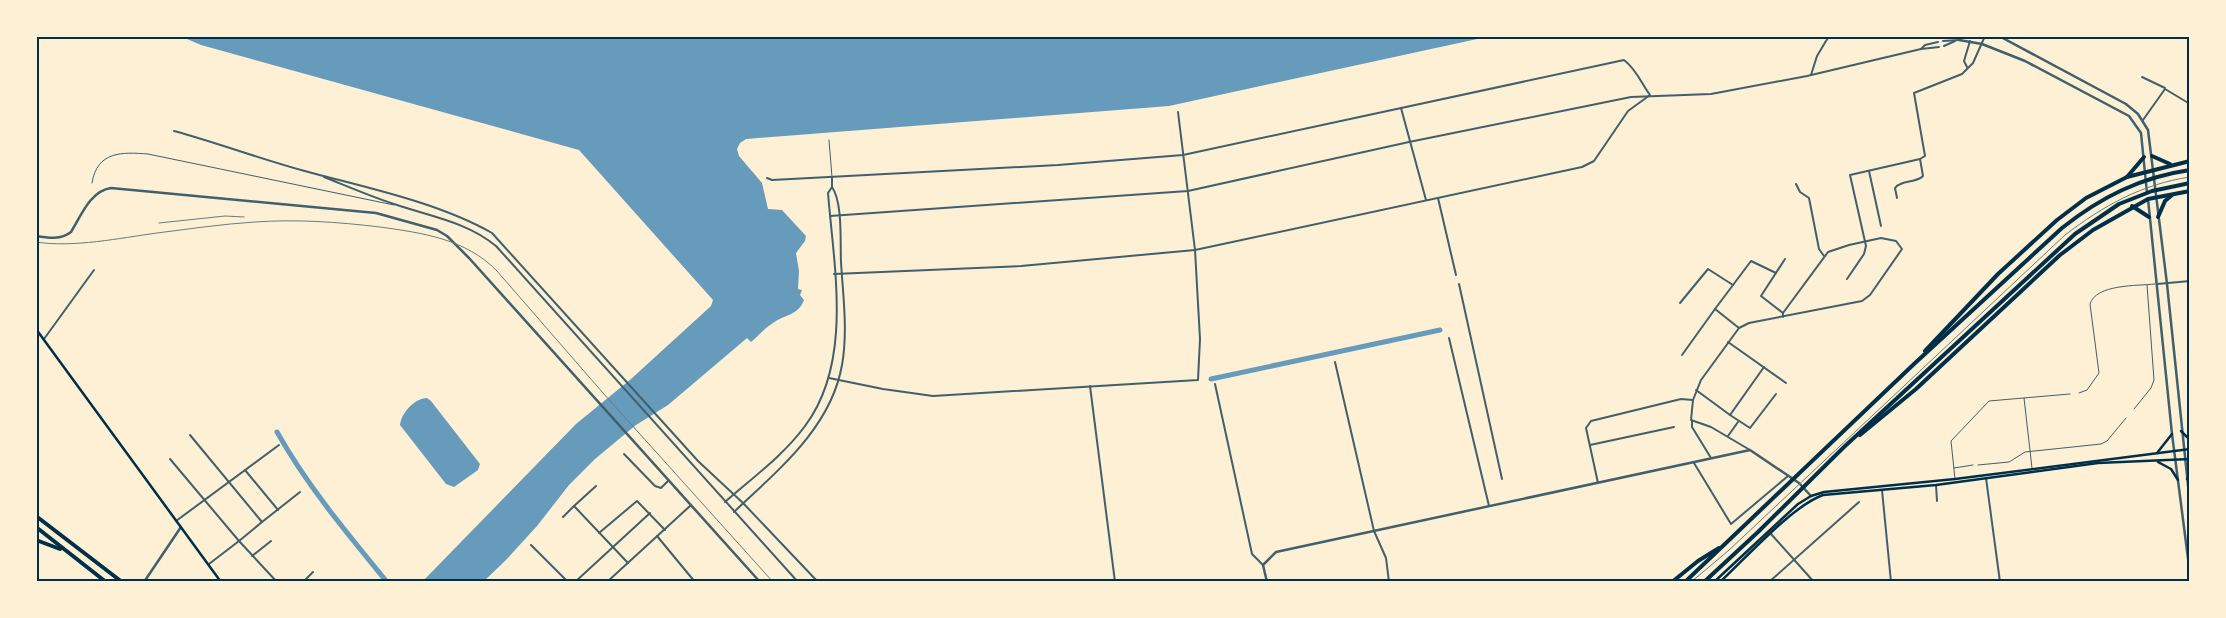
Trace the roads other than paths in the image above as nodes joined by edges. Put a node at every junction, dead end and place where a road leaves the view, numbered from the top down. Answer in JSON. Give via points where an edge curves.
{"nodes":[{"id":1,"x":1829,"y":36,"type":"edge"},
{"id":2,"x":1985,"y":36,"type":"edge"},
{"id":3,"x":1998,"y":36,"type":"edge"},
{"id":4,"x":1959,"y":40,"type":"joint"},
{"id":5,"x":1943,"y":41,"type":"dead end"},
{"id":6,"x":1955,"y":41,"type":"junction"},
{"id":7,"x":1938,"y":42,"type":"dead end"},
{"id":8,"x":1970,"y":42,"type":"junction"},
{"id":9,"x":1982,"y":44,"type":"junction"},
{"id":10,"x":1944,"y":46,"type":"dead end"},
{"id":11,"x":1939,"y":48,"type":"dead end"},
{"id":12,"x":1921,"y":49,"type":"junction"},
{"id":13,"x":1967,"y":67,"type":"junction"},
{"id":14,"x":1811,"y":75,"type":"junction"},
{"id":15,"x":2142,"y":77,"type":"dead end"},
{"id":16,"x":2165,"y":89,"type":"junction"},
{"id":17,"x":1650,"y":95,"type":"junction"},
{"id":18,"x":2190,"y":104,"type":"edge"},
{"id":19,"x":1401,"y":108,"type":"junction"},
{"id":20,"x":1178,"y":112,"type":"dead end"},
{"id":21,"x":2143,"y":120,"type":"junction"},
{"id":22,"x":174,"y":131,"type":"dead end"},
{"id":23,"x":829,"y":140,"type":"dead end"},
{"id":24,"x":1409,"y":142,"type":"junction"},
{"id":25,"x":1183,"y":155,"type":"junction"},
{"id":26,"x":2152,"y":156,"type":"junction"},
{"id":27,"x":2144,"y":157,"type":"junction"},
{"id":28,"x":1920,"y":159,"type":"junction"},
{"id":29,"x":2190,"y":161,"type":"edge"},
{"id":30,"x":2171,"y":164,"type":"junction"},
{"id":31,"x":2153,"y":169,"type":"junction"},
{"id":32,"x":2190,"y":170,"type":"edge"},
{"id":33,"x":1869,"y":171,"type":"junction"},
{"id":34,"x":2145,"y":172,"type":"junction"},
{"id":35,"x":316,"y":174,"type":"junction"},
{"id":36,"x":2127,"y":177,"type":"junction"},
{"id":37,"x":767,"y":178,"type":"dead end"},
{"id":38,"x":832,"y":178,"type":"junction"},
{"id":39,"x":2190,"y":182,"type":"edge"},
{"id":40,"x":92,"y":183,"type":"dead end"},
{"id":41,"x":1796,"y":184,"type":"dead end"},
{"id":42,"x":832,"y":187,"type":"junction"},
{"id":43,"x":1188,"y":191,"type":"junction"},
{"id":44,"x":2190,"y":191,"type":"edge"},
{"id":45,"x":2174,"y":194,"type":"junction"},
{"id":46,"x":2156,"y":197,"type":"junction"},
{"id":47,"x":1438,"y":198,"type":"junction"},
{"id":48,"x":1897,"y":198,"type":"dead end"},
{"id":49,"x":2148,"y":199,"type":"junction"},
{"id":50,"x":1426,"y":200,"type":"junction"},
{"id":51,"x":399,"y":206,"type":"junction"},
{"id":52,"x":2132,"y":206,"type":"junction"},
{"id":53,"x":839,"y":215,"type":"junction"},
{"id":54,"x":830,"y":216,"type":"junction"},
{"id":55,"x":2149,"y":217,"type":"junction"},
{"id":56,"x":2158,"y":217,"type":"junction"},
{"id":57,"x":1881,"y":226,"type":"dead end"},
{"id":58,"x":36,"y":236,"type":"edge"},
{"id":59,"x":1865,"y":241,"type":"junction"},
{"id":60,"x":1195,"y":250,"type":"junction"},
{"id":61,"x":1824,"y":256,"type":"junction"},
{"id":62,"x":1785,"y":259,"type":"dead end"},
{"id":63,"x":94,"y":270,"type":"dead end"},
{"id":64,"x":842,"y":273,"type":"junction"},
{"id":65,"x":1776,"y":273,"type":"junction"},
{"id":66,"x":834,"y":274,"type":"junction"},
{"id":67,"x":1456,"y":275,"type":"dead end"},
{"id":68,"x":1847,"y":279,"type":"dead end"},
{"id":69,"x":2190,"y":281,"type":"edge"},
{"id":70,"x":1458,"y":284,"type":"dead end"},
{"id":71,"x":2156,"y":284,"type":"junction"},
{"id":72,"x":2167,"y":284,"type":"junction"},
{"id":73,"x":1733,"y":285,"type":"junction"},
{"id":74,"x":2147,"y":285,"type":"junction"},
{"id":75,"x":1680,"y":303,"type":"dead end"},
{"id":76,"x":1715,"y":309,"type":"junction"},
{"id":77,"x":1783,"y":312,"type":"junction"},
{"id":78,"x":1783,"y":317,"type":"junction"},
{"id":79,"x":1739,"y":328,"type":"junction"},
{"id":80,"x":36,"y":329,"type":"edge"},
{"id":81,"x":1449,"y":338,"type":"dead end"},
{"id":82,"x":44,"y":339,"type":"junction"},
{"id":83,"x":1728,"y":342,"type":"junction"},
{"id":84,"x":1682,"y":355,"type":"dead end"},
{"id":85,"x":1335,"y":362,"type":"dead end"},
{"id":86,"x":1914,"y":364,"type":"junction"},
{"id":87,"x":1764,"y":367,"type":"junction"},
{"id":88,"x":829,"y":378,"type":"junction"},
{"id":89,"x":838,"y":380,"type":"junction"},
{"id":90,"x":1786,"y":383,"type":"dead end"},
{"id":91,"x":1215,"y":384,"type":"dead end"},
{"id":92,"x":1090,"y":386,"type":"junction"},
{"id":93,"x":1696,"y":390,"type":"junction"},
{"id":94,"x":2079,"y":393,"type":"dead end"},
{"id":95,"x":1776,"y":394,"type":"dead end"},
{"id":96,"x":2070,"y":394,"type":"dead end"},
{"id":97,"x":2024,"y":398,"type":"junction"},
{"id":98,"x":1693,"y":400,"type":"junction"},
{"id":99,"x":2134,"y":409,"type":"dead end"},
{"id":100,"x":1730,"y":415,"type":"junction"},
{"id":101,"x":2126,"y":418,"type":"dead end"},
{"id":102,"x":1691,"y":420,"type":"junction"},
{"id":103,"x":1738,"y":422,"type":"junction"},
{"id":104,"x":1674,"y":427,"type":"dead end"},
{"id":105,"x":2181,"y":431,"type":"junction"},
{"id":106,"x":2172,"y":434,"type":"junction"},
{"id":107,"x":190,"y":435,"type":"dead end"},
{"id":108,"x":1728,"y":437,"type":"junction"},
{"id":109,"x":2190,"y":440,"type":"edge"},
{"id":110,"x":279,"y":444,"type":"dead end"},
{"id":111,"x":1590,"y":445,"type":"junction"},
{"id":112,"x":1844,"y":446,"type":"junction"},
{"id":113,"x":2190,"y":449,"type":"edge"},
{"id":114,"x":1750,"y":450,"type":"junction"},
{"id":115,"x":2183,"y":450,"type":"junction"},
{"id":116,"x":2174,"y":451,"type":"junction"},
{"id":117,"x":2030,"y":452,"type":"junction"},
{"id":118,"x":624,"y":454,"type":"dead end"},
{"id":119,"x":2156,"y":454,"type":"junction"},
{"id":120,"x":1711,"y":458,"type":"junction"},
{"id":121,"x":170,"y":459,"type":"dead end"},
{"id":122,"x":2190,"y":459,"type":"edge"},
{"id":123,"x":2176,"y":460,"type":"junction"},
{"id":124,"x":2184,"y":460,"type":"junction"},
{"id":125,"x":2154,"y":461,"type":"junction"},
{"id":126,"x":1694,"y":462,"type":"junction"},
{"id":127,"x":1973,"y":465,"type":"dead end"},
{"id":128,"x":1978,"y":465,"type":"dead end"},
{"id":129,"x":1954,"y":468,"type":"junction"},
{"id":130,"x":2032,"y":468,"type":"junction"},
{"id":131,"x":245,"y":470,"type":"junction"},
{"id":132,"x":2190,"y":472,"type":"edge"},
{"id":133,"x":1788,"y":476,"type":"junction"},
{"id":134,"x":1502,"y":478,"type":"dead end"},
{"id":135,"x":1986,"y":478,"type":"junction"},
{"id":136,"x":1955,"y":479,"type":"junction"},
{"id":137,"x":2187,"y":479,"type":"junction"},
{"id":138,"x":2178,"y":480,"type":"junction"},
{"id":139,"x":668,"y":481,"type":"junction"},
{"id":140,"x":228,"y":482,"type":"junction"},
{"id":141,"x":1598,"y":483,"type":"junction"},
{"id":142,"x":1936,"y":485,"type":"junction"},
{"id":143,"x":596,"y":486,"type":"dead end"},
{"id":144,"x":1882,"y":490,"type":"junction"},
{"id":145,"x":300,"y":492,"type":"dead end"},
{"id":146,"x":734,"y":494,"type":"junction"},
{"id":147,"x":1812,"y":497,"type":"junction"},
{"id":148,"x":204,"y":500,"type":"junction"},
{"id":149,"x":1937,"y":501,"type":"dead end"},
{"id":150,"x":725,"y":502,"type":"junction"},
{"id":151,"x":1859,"y":502,"type":"dead end"},
{"id":152,"x":743,"y":503,"type":"junction"},
{"id":153,"x":2190,"y":504,"type":"edge"},
{"id":154,"x":574,"y":506,"type":"junction"},
{"id":155,"x":690,"y":506,"type":"junction"},
{"id":156,"x":1489,"y":506,"type":"junction"},
{"id":157,"x":278,"y":510,"type":"junction"},
{"id":158,"x":734,"y":512,"type":"junction"},
{"id":159,"x":650,"y":513,"type":"junction"},
{"id":160,"x":36,"y":516,"type":"edge"},
{"id":161,"x":563,"y":517,"type":"dead end"},
{"id":162,"x":176,"y":521,"type":"junction"},
{"id":163,"x":262,"y":522,"type":"junction"},
{"id":164,"x":36,"y":527,"type":"edge"},
{"id":165,"x":182,"y":527,"type":"junction"},
{"id":166,"x":664,"y":530,"type":"junction"},
{"id":167,"x":1374,"y":531,"type":"junction"},
{"id":168,"x":599,"y":533,"type":"junction"},
{"id":169,"x":1771,"y":534,"type":"junction"},
{"id":170,"x":657,"y":536,"type":"junction"},
{"id":171,"x":36,"y":540,"type":"edge"},
{"id":172,"x":239,"y":541,"type":"junction"},
{"id":173,"x":271,"y":541,"type":"dead end"},
{"id":174,"x":1726,"y":544,"type":"junction"},
{"id":175,"x":532,"y":545,"type":"dead end"},
{"id":176,"x":613,"y":547,"type":"junction"},
{"id":177,"x":66,"y":552,"type":"junction"},
{"id":178,"x":252,"y":556,"type":"junction"},
{"id":179,"x":1794,"y":559,"type":"junction"},
{"id":180,"x":628,"y":563,"type":"junction"},
{"id":181,"x":2189,"y":563,"type":"edge"},
{"id":182,"x":209,"y":564,"type":"junction"},
{"id":183,"x":1263,"y":565,"type":"junction"},
{"id":184,"x":313,"y":572,"type":"dead end"},
{"id":185,"x":2190,"y":574,"type":"edge"},
{"id":186,"x":1721,"y":580,"type":"edge"},
{"id":187,"x":73,"y":582,"type":"edge"},
{"id":188,"x":85,"y":582,"type":"edge"},
{"id":189,"x":106,"y":582,"type":"edge"},
{"id":190,"x":122,"y":582,"type":"edge"},
{"id":191,"x":144,"y":582,"type":"edge"},
{"id":192,"x":222,"y":582,"type":"edge"},
{"id":193,"x":277,"y":582,"type":"edge"},
{"id":194,"x":304,"y":582,"type":"edge"},
{"id":195,"x":568,"y":582,"type":"edge"},
{"id":196,"x":575,"y":582,"type":"edge"},
{"id":197,"x":607,"y":582,"type":"edge"},
{"id":198,"x":694,"y":582,"type":"edge"},
{"id":199,"x":760,"y":582,"type":"edge"},
{"id":200,"x":798,"y":582,"type":"edge"},
{"id":201,"x":818,"y":582,"type":"edge"},
{"id":202,"x":1115,"y":582,"type":"edge"},
{"id":203,"x":1267,"y":582,"type":"edge"},
{"id":204,"x":1389,"y":582,"type":"edge"},
{"id":205,"x":1672,"y":582,"type":"edge"},
{"id":206,"x":1685,"y":582,"type":"edge"},
{"id":207,"x":1704,"y":582,"type":"edge"},
{"id":208,"x":1714,"y":582,"type":"edge"},
{"id":209,"x":1769,"y":582,"type":"edge"},
{"id":210,"x":1814,"y":582,"type":"edge"},
{"id":211,"x":1891,"y":582,"type":"edge"},
{"id":212,"x":2000,"y":582,"type":"edge"}],
"edges":[{"from":1,"to":14,"type":"street","via":[[1817,56]]},
{"from":2,"to":9,"type":"street"},
{"from":3,"to":21,"type":"street","via":[[2126,104]]},
{"from":4,"to":6,"type":"street"},
{"from":4,"to":8,"type":"street"},
{"from":5,"to":6,"type":"street"},
{"from":6,"to":10,"type":"street"},
{"from":7,"to":12,"type":"street"},
{"from":8,"to":9,"type":"street"},
{"from":8,"to":13,"type":"street","via":[[1964,61]]},
{"from":9,"to":13,"type":"street","via":[[1973,63]]},
{"from":9,"to":27,"type":"street","via":[[2038,67],[2125,113],[2141,133]]},
{"from":11,"to":12,"type":"street"},
{"from":12,"to":14,"type":"street"},
{"from":13,"to":28,"type":"street","via":[[1958,77],[1914,93],[1926,153]]},
{"from":14,"to":17,"type":"street","via":[[1711,94]]},
{"from":15,"to":16,"type":"street"},
{"from":16,"to":18,"type":"street"},
{"from":16,"to":21,"type":"street"},
{"from":17,"to":19,"type":"street","via":[[1637,72],[1624,60]]},
{"from":17,"to":24,"type":"street"},
{"from":17,"to":47,"type":"street","via":[[1628,111],[1589,165]]},
{"from":19,"to":24,"type":"street"},
{"from":19,"to":25,"type":"street"},
{"from":20,"to":25,"type":"street"},
{"from":21,"to":26,"type":"street","via":[[2150,136]]},
{"from":22,"to":35,"type":"street"},
{"from":23,"to":38,"type":"lane"},
{"from":24,"to":43,"type":"street"},
{"from":24,"to":50,"type":"street"},
{"from":25,"to":38,"type":"street"},
{"from":25,"to":43,"type":"street"},
{"from":26,"to":30,"type":"highway"},
{"from":26,"to":31,"type":"street"},
{"from":27,"to":34,"type":"street"},
{"from":27,"to":36,"type":"highway"},
{"from":28,"to":33,"type":"street"},
{"from":28,"to":48,"type":"street","via":[[1923,176],[1895,188]]},
{"from":29,"to":30,"type":"highway"},
{"from":30,"to":31,"type":"highway"},
{"from":31,"to":34,"type":"highway"},
{"from":31,"to":46,"type":"street"},
{"from":32,"to":86,"type":"highway","via":[[2150,178],[2114,192],[2079,214]]},
{"from":33,"to":57,"type":"street"},
{"from":33,"to":59,"type":"street","via":[[1850,175]]},
{"from":34,"to":36,"type":"highway"},
{"from":34,"to":49,"type":"street"},
{"from":35,"to":51,"type":"street"},
{"from":35,"to":146,"type":"street","via":[[467,220],[498,238],[698,461]]},
{"from":36,"to":86,"type":"highway","via":[[2086,198],[2058,220],[1992,280]]},
{"from":37,"to":38,"type":"street"},
{"from":38,"to":42,"type":"street"},
{"from":39,"to":112,"type":"highway","via":[[2152,191],[2119,204],[2074,234]]},
{"from":40,"to":51,"type":"lane","via":[[98,165],[106,158],[122,153],[148,154]]},
{"from":41,"to":61,"type":"street","via":[[1800,192],[1809,198],[1819,249]]},
{"from":42,"to":53,"type":"street"},
{"from":42,"to":54,"type":"street","via":[[828,193]]},
{"from":43,"to":53,"type":"street"},
{"from":43,"to":60,"type":"street"},
{"from":44,"to":45,"type":"highway"},
{"from":45,"to":46,"type":"highway"},
{"from":45,"to":56,"type":"highway","via":[[2165,201]]},
{"from":46,"to":49,"type":"highway"},
{"from":46,"to":56,"type":"street"},
{"from":47,"to":50,"type":"street"},
{"from":47,"to":67,"type":"street"},
{"from":49,"to":52,"type":"highway"},
{"from":49,"to":55,"type":"street"},
{"from":50,"to":60,"type":"street"},
{"from":51,"to":150,"type":"street","via":[[440,217],[488,239]]},
{"from":52,"to":55,"type":"highway"},
{"from":52,"to":112,"type":"highway","via":[[2093,230],[2033,280],[1910,395]]},
{"from":53,"to":54,"type":"street"},
{"from":53,"to":64,"type":"street"},
{"from":54,"to":66,"type":"street"},
{"from":55,"to":71,"type":"street"},
{"from":56,"to":72,"type":"street"},
{"from":58,"to":139,"type":"street","via":[[67,236],[92,198],[111,188],[376,213],[430,228],[447,236],[469,258]]},
{"from":59,"to":61,"type":"street"},
{"from":59,"to":68,"type":"street","via":[[1864,254]]},
{"from":59,"to":78,"type":"street","via":[[1876,238],[1892,240],[1902,249],[1870,295],[1862,301]]},
{"from":60,"to":64,"type":"street","via":[[1021,266]]},
{"from":60,"to":92,"type":"street","via":[[1200,339],[1198,380]]},
{"from":61,"to":77,"type":"street"},
{"from":62,"to":65,"type":"street"},
{"from":63,"to":82,"type":"street"},
{"from":64,"to":66,"type":"street"},
{"from":64,"to":89,"type":"street","via":[[844,351]]},
{"from":65,"to":73,"type":"street","via":[[1752,261]]},
{"from":65,"to":77,"type":"street","via":[[1761,296]]},
{"from":66,"to":88,"type":"street","via":[[835,346]]},
{"from":69,"to":72,"type":"street"},
{"from":70,"to":134,"type":"street"},
{"from":71,"to":72,"type":"street"},
{"from":71,"to":74,"type":"lane"},
{"from":71,"to":106,"type":"street"},
{"from":72,"to":105,"type":"street"},
{"from":73,"to":75,"type":"street","via":[[1708,269]]},
{"from":73,"to":76,"type":"street"},
{"from":74,"to":94,"type":"lane","via":[[2105,290],[2094,295],[2090,304],[2099,373],[2087,390]]},
{"from":74,"to":99,"type":"lane","via":[[2154,380]]},
{"from":76,"to":79,"type":"street"},
{"from":76,"to":84,"type":"street"},
{"from":77,"to":78,"type":"street"},
{"from":78,"to":79,"type":"street"},
{"from":79,"to":83,"type":"street"},
{"from":80,"to":82,"type":"main road"},
{"from":81,"to":156,"type":"street"},
{"from":82,"to":162,"type":"main road"},
{"from":83,"to":87,"type":"street"},
{"from":83,"to":93,"type":"street"},
{"from":85,"to":167,"type":"street"},
{"from":86,"to":174,"type":"highway"},
{"from":87,"to":90,"type":"street"},
{"from":87,"to":100,"type":"street"},
{"from":88,"to":89,"type":"street"},
{"from":88,"to":146,"type":"street","via":[[804,428]]},
{"from":89,"to":92,"type":"street","via":[[926,396]]},
{"from":89,"to":152,"type":"street","via":[[828,406],[811,434]]},
{"from":91,"to":183,"type":"street","via":[[1252,554]]},
{"from":92,"to":202,"type":"street"},
{"from":93,"to":98,"type":"street"},
{"from":93,"to":100,"type":"street"},
{"from":95,"to":103,"type":"street","via":[[1750,428]]},
{"from":96,"to":97,"type":"lane"},
{"from":97,"to":117,"type":"lane"},
{"from":97,"to":129,"type":"lane","via":[[1989,401],[1951,442]]},
{"from":98,"to":102,"type":"street"},
{"from":98,"to":111,"type":"street","via":[[1681,399],[1590,421],[1586,428]]},
{"from":100,"to":103,"type":"street"},
{"from":101,"to":117,"type":"lane","via":[[2104,443]]},
{"from":102,"to":108,"type":"street"},
{"from":102,"to":120,"type":"street"},
{"from":103,"to":108,"type":"street"},
{"from":104,"to":111,"type":"street"},
{"from":105,"to":109,"type":"main road"},
{"from":105,"to":115,"type":"street"},
{"from":106,"to":116,"type":"street"},
{"from":106,"to":119,"type":"main road"},
{"from":107,"to":140,"type":"street"},
{"from":108,"to":114,"type":"street"},
{"from":110,"to":131,"type":"street"},
{"from":111,"to":141,"type":"street"},
{"from":112,"to":207,"type":"highway"},
{"from":113,"to":115,"type":"main road"},
{"from":114,"to":120,"type":"street"},
{"from":114,"to":133,"type":"street"},
{"from":115,"to":116,"type":"main road"},
{"from":115,"to":124,"type":"street"},
{"from":116,"to":119,"type":"main road"},
{"from":116,"to":123,"type":"street"},
{"from":117,"to":128,"type":"lane","via":[[2009,462]]},
{"from":117,"to":130,"type":"lane"},
{"from":118,"to":139,"type":"street","via":[[655,486],[661,488]]},
{"from":119,"to":130,"type":"main road"},
{"from":120,"to":126,"type":"street"},
{"from":121,"to":148,"type":"street"},
{"from":122,"to":124,"type":"main road"},
{"from":123,"to":124,"type":"main road"},
{"from":123,"to":125,"type":"main road"},
{"from":123,"to":138,"type":"street"},
{"from":124,"to":137,"type":"street"},
{"from":125,"to":135,"type":"main road","via":[[2098,463]]},
{"from":125,"to":138,"type":"main road","via":[[2169,467]]},
{"from":126,"to":133,"type":"street","via":[[1731,524]]},
{"from":126,"to":141,"type":"street"},
{"from":127,"to":129,"type":"lane"},
{"from":129,"to":136,"type":"lane"},
{"from":130,"to":136,"type":"main road"},
{"from":131,"to":140,"type":"street"},
{"from":131,"to":157,"type":"street"},
{"from":132,"to":137,"type":"main road"},
{"from":133,"to":147,"type":"street"},
{"from":135,"to":142,"type":"main road"},
{"from":135,"to":212,"type":"street"},
{"from":136,"to":147,"type":"main road","via":[[1824,492]]},
{"from":137,"to":153,"type":"street"},
{"from":138,"to":181,"type":"street"},
{"from":139,"to":155,"type":"street"},
{"from":140,"to":148,"type":"street"},
{"from":140,"to":163,"type":"street"},
{"from":141,"to":156,"type":"street"},
{"from":142,"to":144,"type":"main road"},
{"from":142,"to":149,"type":"street"},
{"from":143,"to":154,"type":"street"},
{"from":144,"to":147,"type":"main road"},
{"from":144,"to":211,"type":"street"},
{"from":145,"to":157,"type":"street"},
{"from":146,"to":150,"type":"street"},
{"from":146,"to":152,"type":"street"},
{"from":147,"to":169,"type":"main road"},
{"from":147,"to":186,"type":"main road","via":[[1798,504]]},
{"from":148,"to":162,"type":"street"},
{"from":148,"to":172,"type":"street"},
{"from":150,"to":158,"type":"street"},
{"from":151,"to":179,"type":"street"},
{"from":152,"to":158,"type":"street"},
{"from":152,"to":201,"type":"street"},
{"from":154,"to":161,"type":"street"},
{"from":154,"to":168,"type":"street"},
{"from":155,"to":166,"type":"street"},
{"from":155,"to":199,"type":"street"},
{"from":156,"to":167,"type":"street"},
{"from":157,"to":163,"type":"street"},
{"from":158,"to":200,"type":"street"},
{"from":159,"to":166,"type":"street"},
{"from":159,"to":168,"type":"street","via":[[637,501]]},
{"from":159,"to":176,"type":"street"},
{"from":160,"to":190,"type":"highway"},
{"from":162,"to":165,"type":"main road"},
{"from":163,"to":172,"type":"street"},
{"from":164,"to":177,"type":"highway"},
{"from":165,"to":182,"type":"main road"},
{"from":165,"to":191,"type":"street"},
{"from":166,"to":170,"type":"street"},
{"from":167,"to":183,"type":"street","via":[[1276,552]]},
{"from":167,"to":204,"type":"street","via":[[1386,558]]},
{"from":168,"to":176,"type":"street"},
{"from":169,"to":179,"type":"street"},
{"from":169,"to":186,"type":"main road"},
{"from":170,"to":180,"type":"street"},
{"from":170,"to":198,"type":"street"},
{"from":171,"to":177,"type":"highway"},
{"from":172,"to":178,"type":"street"},
{"from":172,"to":182,"type":"street"},
{"from":173,"to":178,"type":"street"},
{"from":174,"to":205,"type":"highway"},
{"from":174,"to":206,"type":"highway"},
{"from":175,"to":195,"type":"street"},
{"from":176,"to":180,"type":"street"},
{"from":176,"to":196,"type":"street"},
{"from":177,"to":189,"type":"highway"},
{"from":178,"to":193,"type":"street"},
{"from":179,"to":209,"type":"street"},
{"from":179,"to":210,"type":"street"},
{"from":180,"to":197,"type":"street"},
{"from":181,"to":185,"type":"street"},
{"from":182,"to":192,"type":"main road"},
{"from":183,"to":203,"type":"street"},
{"from":184,"to":194,"type":"street"},
{"from":186,"to":208,"type":"main road"},
{"from":187,"to":188,"type":"highway"}]}
